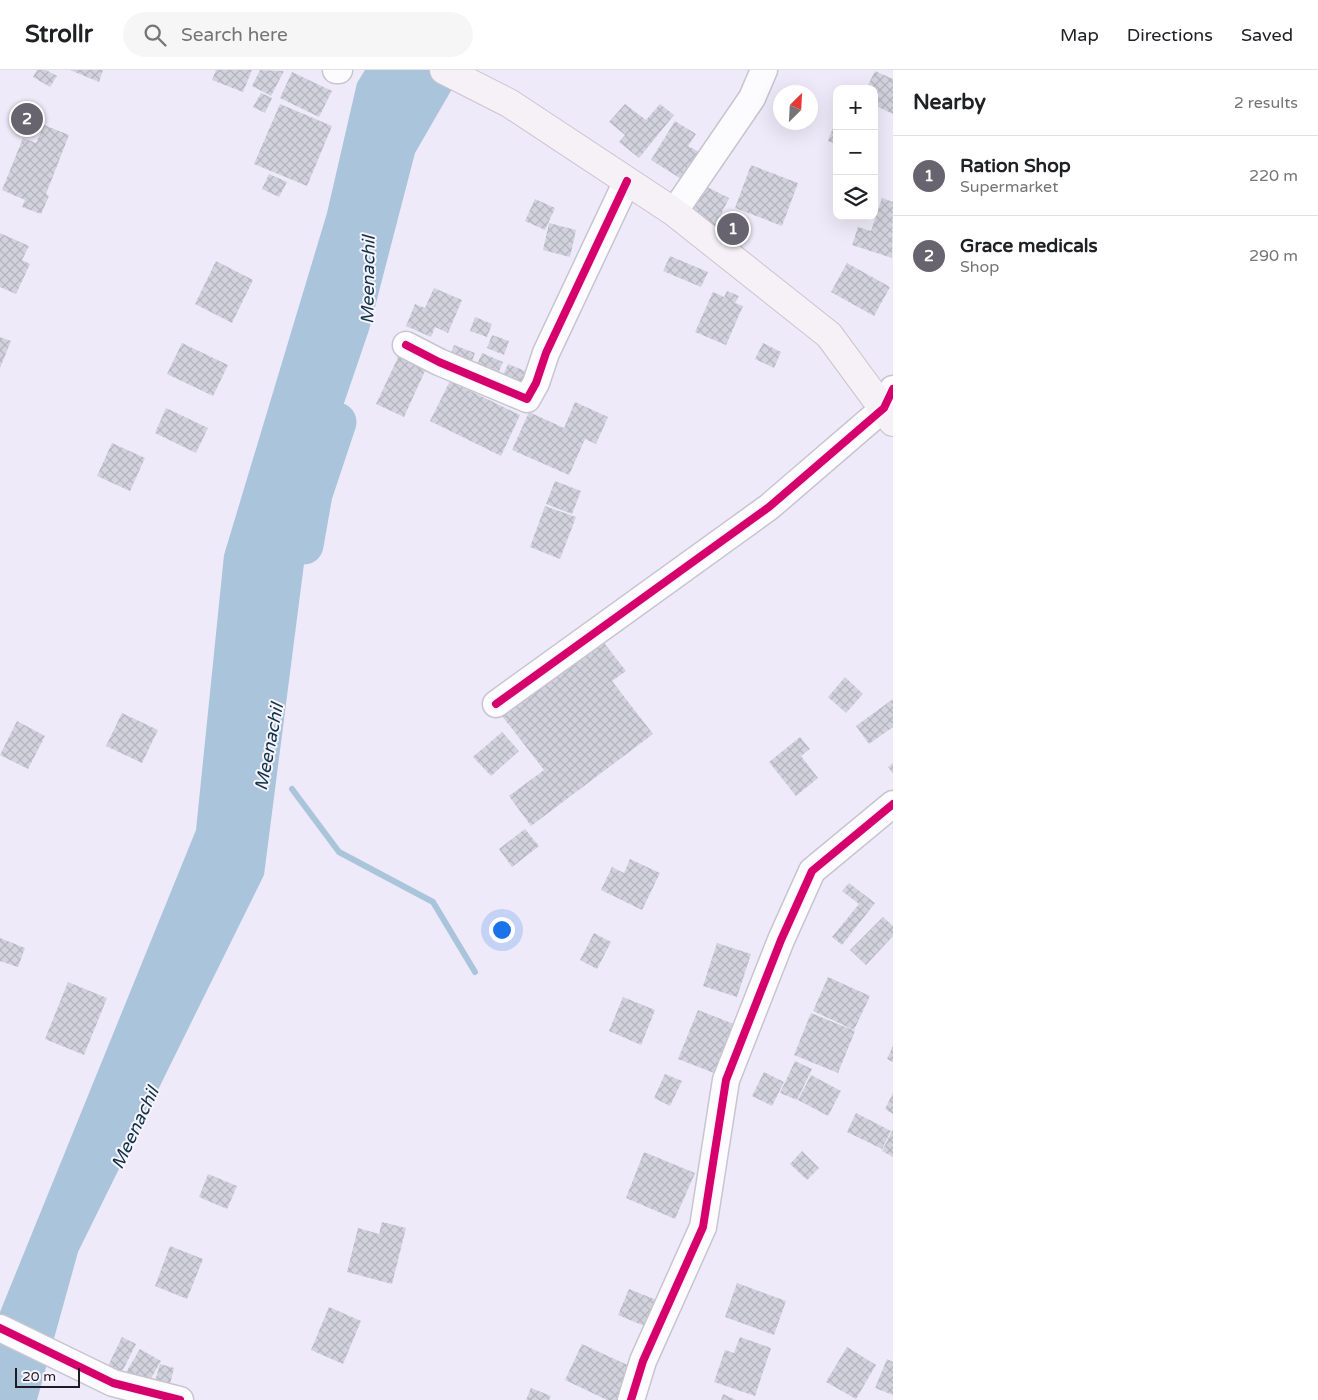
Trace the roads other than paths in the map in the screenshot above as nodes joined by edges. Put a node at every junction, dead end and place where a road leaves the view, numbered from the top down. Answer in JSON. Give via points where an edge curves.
{"nodes":[{"id":1,"x":444,"y":70,"type":"edge"},
{"id":2,"x":764,"y":70,"type":"edge"},
{"id":3,"x":627,"y":181,"type":"junction"},
{"id":4,"x":674,"y":212,"type":"junction"},
{"id":5,"x":406,"y":345,"type":"dead end"},
{"id":6,"x":890,"y":406,"type":"edge"},
{"id":7,"x":496,"y":704,"type":"dead end"},
{"id":8,"x":893,"y":804,"type":"edge"},
{"id":9,"x":0,"y":1328,"type":"edge"},
{"id":10,"x":138,"y":1395,"type":"edge"},
{"id":11,"x":180,"y":1400,"type":"edge"},
{"id":12,"x":631,"y":1400,"type":"edge"}],
"edges":[{"from":1,"to":3,"type":"main road","via":[[508,103]]},
{"from":2,"to":4,"type":"street","via":[[752,98]]},
{"from":3,"to":4,"type":"main road"},
{"from":3,"to":5,"type":"street","via":[[527,399]]},
{"from":4,"to":6,"type":"main road","via":[[829,335]]},
{"from":6,"to":7,"type":"street","via":[[769,507]]},
{"from":8,"to":12,"type":"street","via":[[812,872],[781,940],[726,1080],[703,1227],[643,1361]]},
{"from":9,"to":10,"type":"street"},
{"from":10,"to":11,"type":"street"}]}
